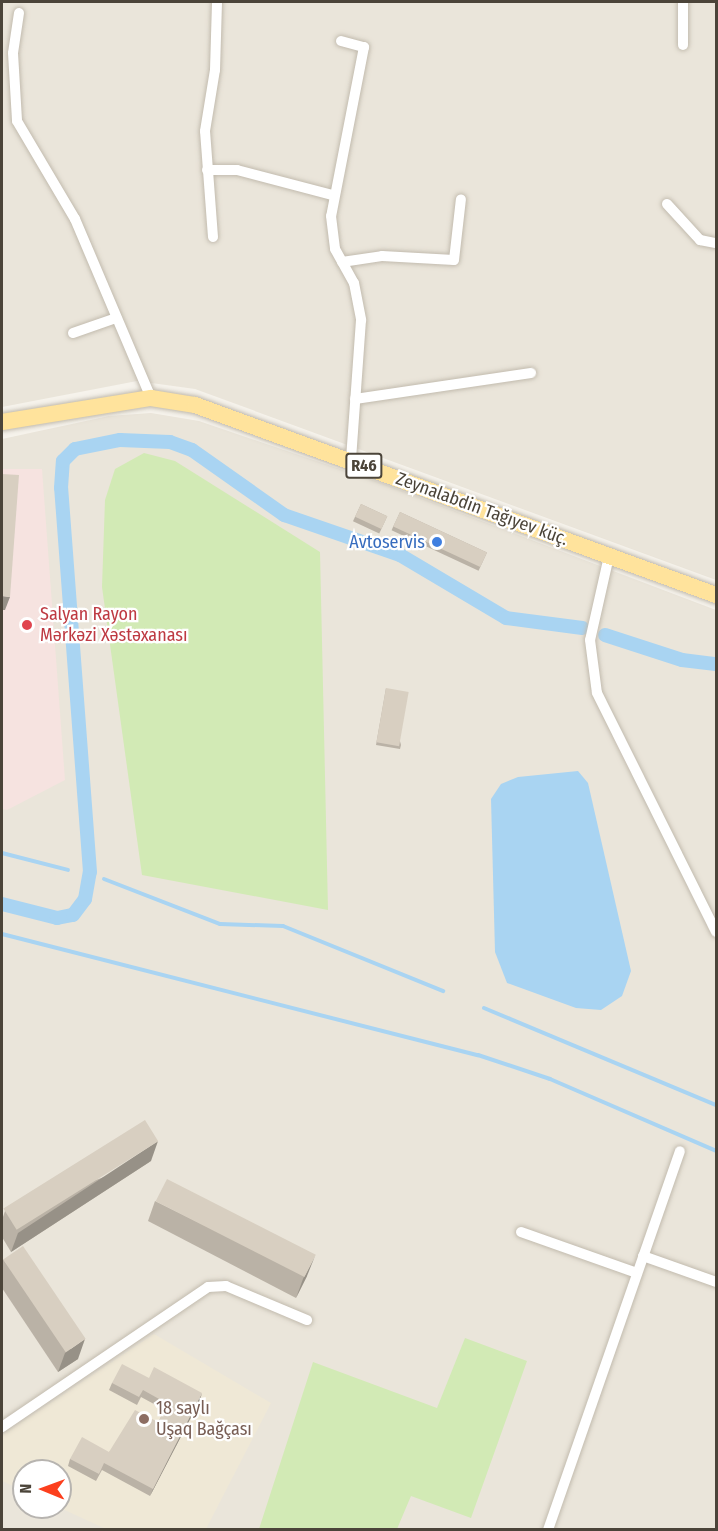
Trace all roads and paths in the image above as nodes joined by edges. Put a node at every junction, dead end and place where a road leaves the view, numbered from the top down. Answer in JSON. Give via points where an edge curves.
{"nodes":[{"id":1,"x":217,"y":2,"type":"edge"},
{"id":2,"x":683,"y":2,"type":"edge"},
{"id":3,"x":19,"y":13,"type":"dead end"},
{"id":4,"x":341,"y":41,"type":"dead end"},
{"id":5,"x":683,"y":45,"type":"dead end"},
{"id":6,"x":207,"y":170,"type":"junction"},
{"id":7,"x":332,"y":195,"type":"junction"},
{"id":8,"x":460,"y":199,"type":"dead end"},
{"id":9,"x":667,"y":204,"type":"dead end"},
{"id":10,"x":213,"y":237,"type":"dead end"},
{"id":11,"x":717,"y":243,"type":"edge"},
{"id":12,"x":342,"y":262,"type":"junction"},
{"id":13,"x":116,"y":318,"type":"junction"},
{"id":14,"x":73,"y":333,"type":"dead end"},
{"id":15,"x":531,"y":373,"type":"dead end"},
{"id":16,"x":151,"y":398,"type":"junction"},
{"id":17,"x":356,"y":399,"type":"junction"},
{"id":18,"x":2,"y":422,"type":"edge"},
{"id":19,"x":351,"y":461,"type":"junction"},
{"id":20,"x":609,"y":556,"type":"junction"},
{"id":21,"x":717,"y":595,"type":"edge"},
{"id":22,"x":717,"y":932,"type":"edge"},
{"id":23,"x":680,"y":1151,"type":"dead end"},
{"id":24,"x":521,"y":1232,"type":"dead end"},
{"id":25,"x":643,"y":1256,"type":"junction"},
{"id":26,"x":637,"y":1273,"type":"junction"},
{"id":27,"x":717,"y":1282,"type":"edge"},
{"id":28,"x":307,"y":1320,"type":"dead end"},
{"id":29,"x":2,"y":1427,"type":"edge"},
{"id":30,"x":548,"y":1530,"type":"edge"}],
"edges":[{"from":1,"to":6,"type":"street","via":[[215,70],[205,131]]},
{"from":2,"to":5,"type":"street"},
{"from":3,"to":13,"type":"street","via":[[13,53],[17,121],[75,219]]},
{"from":4,"to":7,"type":"street","via":[[363,47]]},
{"from":6,"to":7,"type":"street","via":[[237,170]]},
{"from":6,"to":10,"type":"street"},
{"from":7,"to":12,"type":"street","via":[[331,232]]},
{"from":8,"to":12,"type":"street","via":[[454,260],[382,256]]},
{"from":9,"to":11,"type":"street","via":[[700,240]]},
{"from":12,"to":17,"type":"street","via":[[359,300]]},
{"from":13,"to":14,"type":"street"},
{"from":13,"to":16,"type":"street"},
{"from":15,"to":17,"type":"street"},
{"from":16,"to":18,"type":"main road","name":"Zeynalabdin Tağıyev küç.","number":"R46"},
{"from":16,"to":19,"type":"main road","name":"Zeynalabdin Tağıyev küç.","number":"R46","via":[[195,405]]},
{"from":17,"to":19,"type":"street"},
{"from":19,"to":20,"type":"main road","name":"Zeynalabdin Tağıyev küç.","number":"R46"},
{"from":20,"to":21,"type":"main road","name":"Zeynalabdin Tağıyev küç.","number":"R46"},
{"from":20,"to":22,"type":"street","via":[[590,640],[597,693]]},
{"from":23,"to":25,"type":"street"},
{"from":24,"to":26,"type":"street"},
{"from":25,"to":26,"type":"street"},
{"from":25,"to":27,"type":"street"},
{"from":26,"to":30,"type":"street"},
{"from":28,"to":29,"type":"street","via":[[226,1286],[208,1287]]}]}
